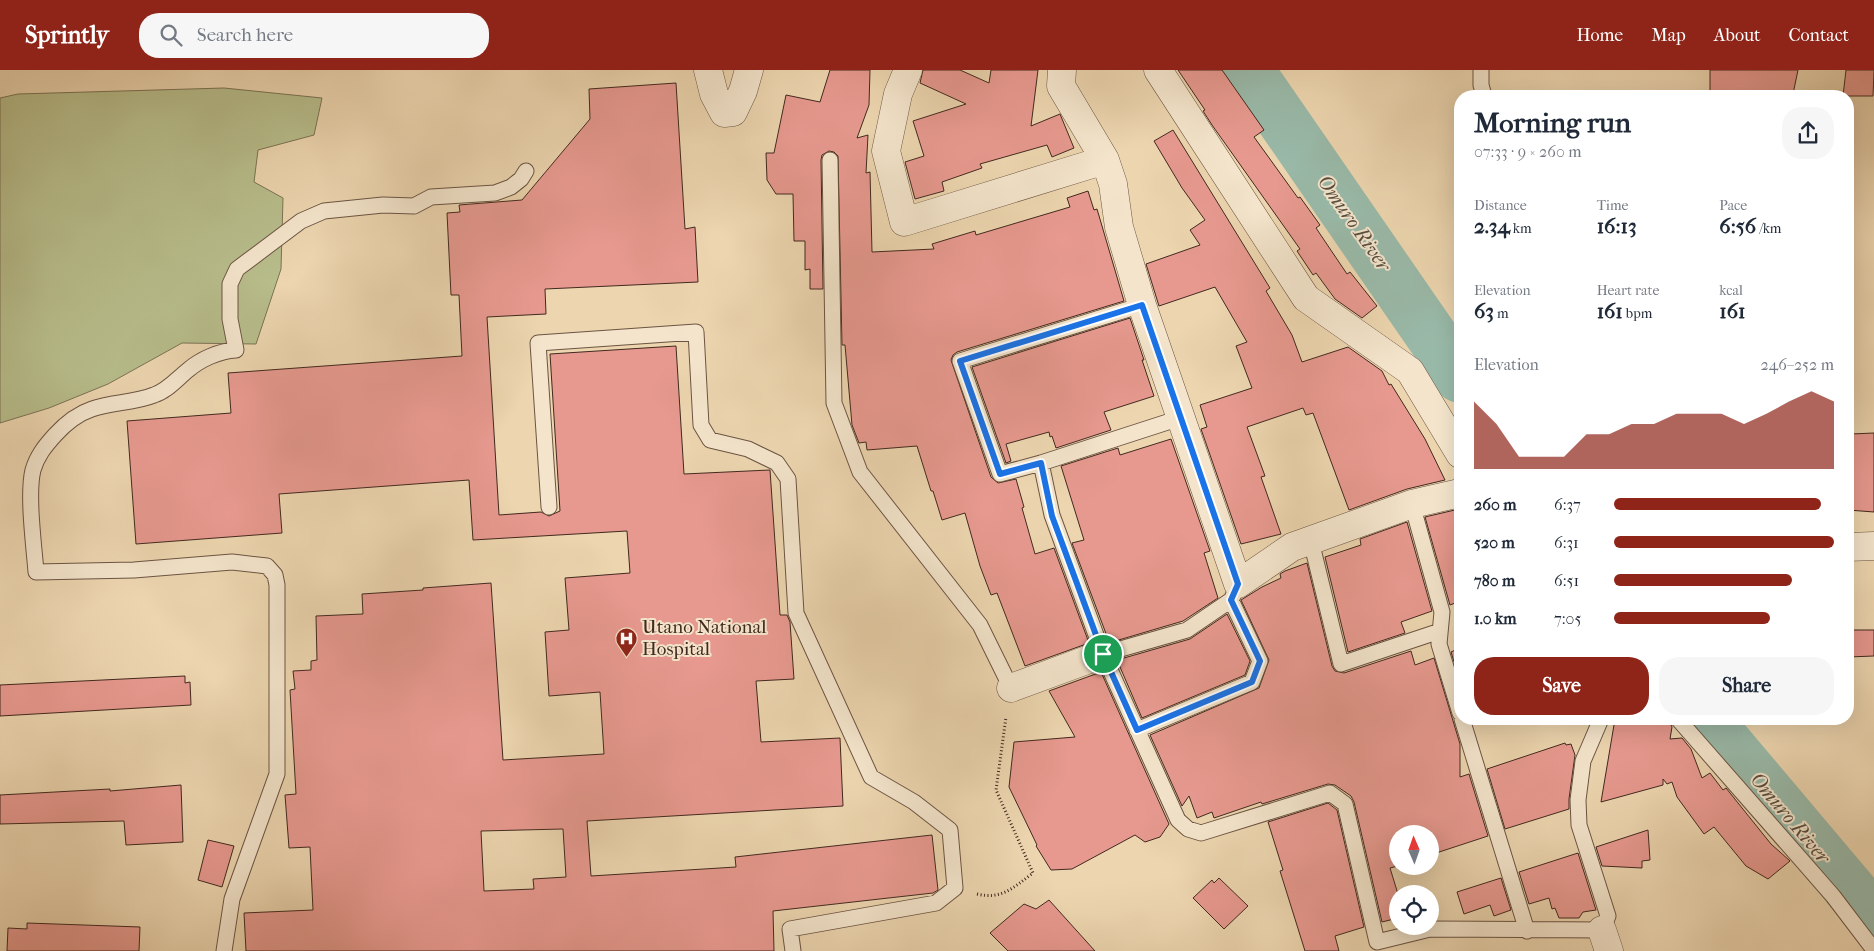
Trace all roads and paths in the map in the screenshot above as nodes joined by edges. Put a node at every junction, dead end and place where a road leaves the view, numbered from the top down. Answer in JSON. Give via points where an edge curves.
{"nodes":[{"id":1,"x":708,"y":70,"type":"edge"},
{"id":2,"x":749,"y":70,"type":"edge"},
{"id":3,"x":908,"y":70,"type":"edge"},
{"id":4,"x":1062,"y":70,"type":"edge"},
{"id":5,"x":1158,"y":70,"type":"edge"},
{"id":6,"x":1481,"y":70,"type":"edge"},
{"id":7,"x":1482,"y":90,"type":"edge"},
{"id":8,"x":830,"y":160,"type":"dead end"},
{"id":9,"x":1105,"y":160,"type":"junction"},
{"id":10,"x":526,"y":171,"type":"dead end"},
{"id":11,"x":1142,"y":305,"type":"junction"},
{"id":12,"x":1180,"y":418,"type":"junction"},
{"id":13,"x":1454,"y":444,"type":"edge"},
{"id":14,"x":1041,"y":463,"type":"junction"},
{"id":15,"x":1454,"y":495,"type":"edge"},
{"id":16,"x":1412,"y":504,"type":"junction"},
{"id":17,"x":548,"y":507,"type":"dead end"},
{"id":18,"x":1311,"y":541,"type":"junction"},
{"id":19,"x":1874,"y":546,"type":"edge"},
{"id":20,"x":1854,"y":547,"type":"edge"},
{"id":21,"x":1235,"y":592,"type":"junction"},
{"id":22,"x":1440,"y":631,"type":"junction"},
{"id":23,"x":1103,"y":654,"type":"junction"},
{"id":24,"x":1011,"y":688,"type":"joint"},
{"id":25,"x":1454,"y":693,"type":"edge"},
{"id":26,"x":1464,"y":725,"type":"edge"},
{"id":27,"x":1598,"y":725,"type":"edge"},
{"id":28,"x":1683,"y":725,"type":"edge"},
{"id":29,"x":1137,"y":730,"type":"junction"},
{"id":30,"x":1002,"y":745,"type":"dead end"},
{"id":31,"x":955,"y":888,"type":"junction"},
{"id":32,"x":1526,"y":931,"type":"junction"},
{"id":33,"x":1606,"y":941,"type":"edge"},
{"id":34,"x":1874,"y":950,"type":"edge"},
{"id":35,"x":224,"y":951,"type":"edge"},
{"id":36,"x":793,"y":951,"type":"edge"}],
"edges":[{"from":1,"to":2,"type":"street","via":[[714,94],[724,113],[733,112]]},
{"from":3,"to":9,"type":"street","via":[[898,94],[886,152],[904,222]]},
{"from":4,"to":9,"type":"street","via":[[1061,86]]},
{"from":5,"to":13,"type":"street","via":[[1306,298],[1410,370]]},
{"from":6,"to":7,"type":"lane"},
{"from":8,"to":24,"type":"lane","via":[[834,403],[860,472],[980,626]]},
{"from":9,"to":11,"type":"street","via":[[1114,184],[1119,227]]},
{"from":10,"to":35,"type":"lane","via":[[511,187],[495,192],[431,197],[414,206],[384,205],[324,211],[301,221],[237,269],[230,284],[230,319],[236,350],[208,358],[190,368],[156,395],[90,409],[66,423],[41,451],[33,471],[31,495],[36,572],[134,570],[232,562],[266,566],[274,575],[277,585],[277,774],[232,899]]},
{"from":11,"to":12,"type":"street"},
{"from":11,"to":14,"type":"lane","via":[[960,361],[1000,474]]},
{"from":12,"to":14,"type":"lane"},
{"from":12,"to":21,"type":"street"},
{"from":14,"to":23,"type":"lane","via":[[1052,516]]},
{"from":15,"to":16,"type":"street"},
{"from":16,"to":18,"type":"street"},
{"from":16,"to":22,"type":"lane","via":[[1442,612]]},
{"from":17,"to":31,"type":"lane","via":[[538,343],[696,332],[701,425],[710,440],[748,449],[777,463],[788,479],[796,613],[871,777],[914,802],[950,830]]},
{"from":18,"to":21,"type":"street","via":[[1292,547]]},
{"from":18,"to":22,"type":"lane","via":[[1341,664]]},
{"from":19,"to":20,"type":"street"},
{"from":21,"to":23,"type":"lane","via":[[1187,630]]},
{"from":21,"to":29,"type":"lane","via":[[1260,661],[1252,682]]},
{"from":22,"to":25,"type":"lane","via":[[1439,644]]},
{"from":23,"to":24,"type":"street"},
{"from":23,"to":29,"type":"lane"},
{"from":26,"to":32,"type":"lane"},
{"from":27,"to":33,"type":"lane","via":[[1583,761],[1578,800],[1579,825],[1608,916]]},
{"from":28,"to":34,"type":"lane","via":[[1833,896]]},
{"from":29,"to":32,"type":"lane","via":[[1178,820],[1188,829],[1202,833],[1330,793],[1345,804],[1377,942],[1430,929]]},
{"from":30,"to":31,"type":"path","via":[[996,790],[1034,873],[1006,893],[989,896]]},
{"from":31,"to":36,"type":"lane","via":[[936,903],[790,929]]},
{"from":32,"to":33,"type":"lane"}]}
